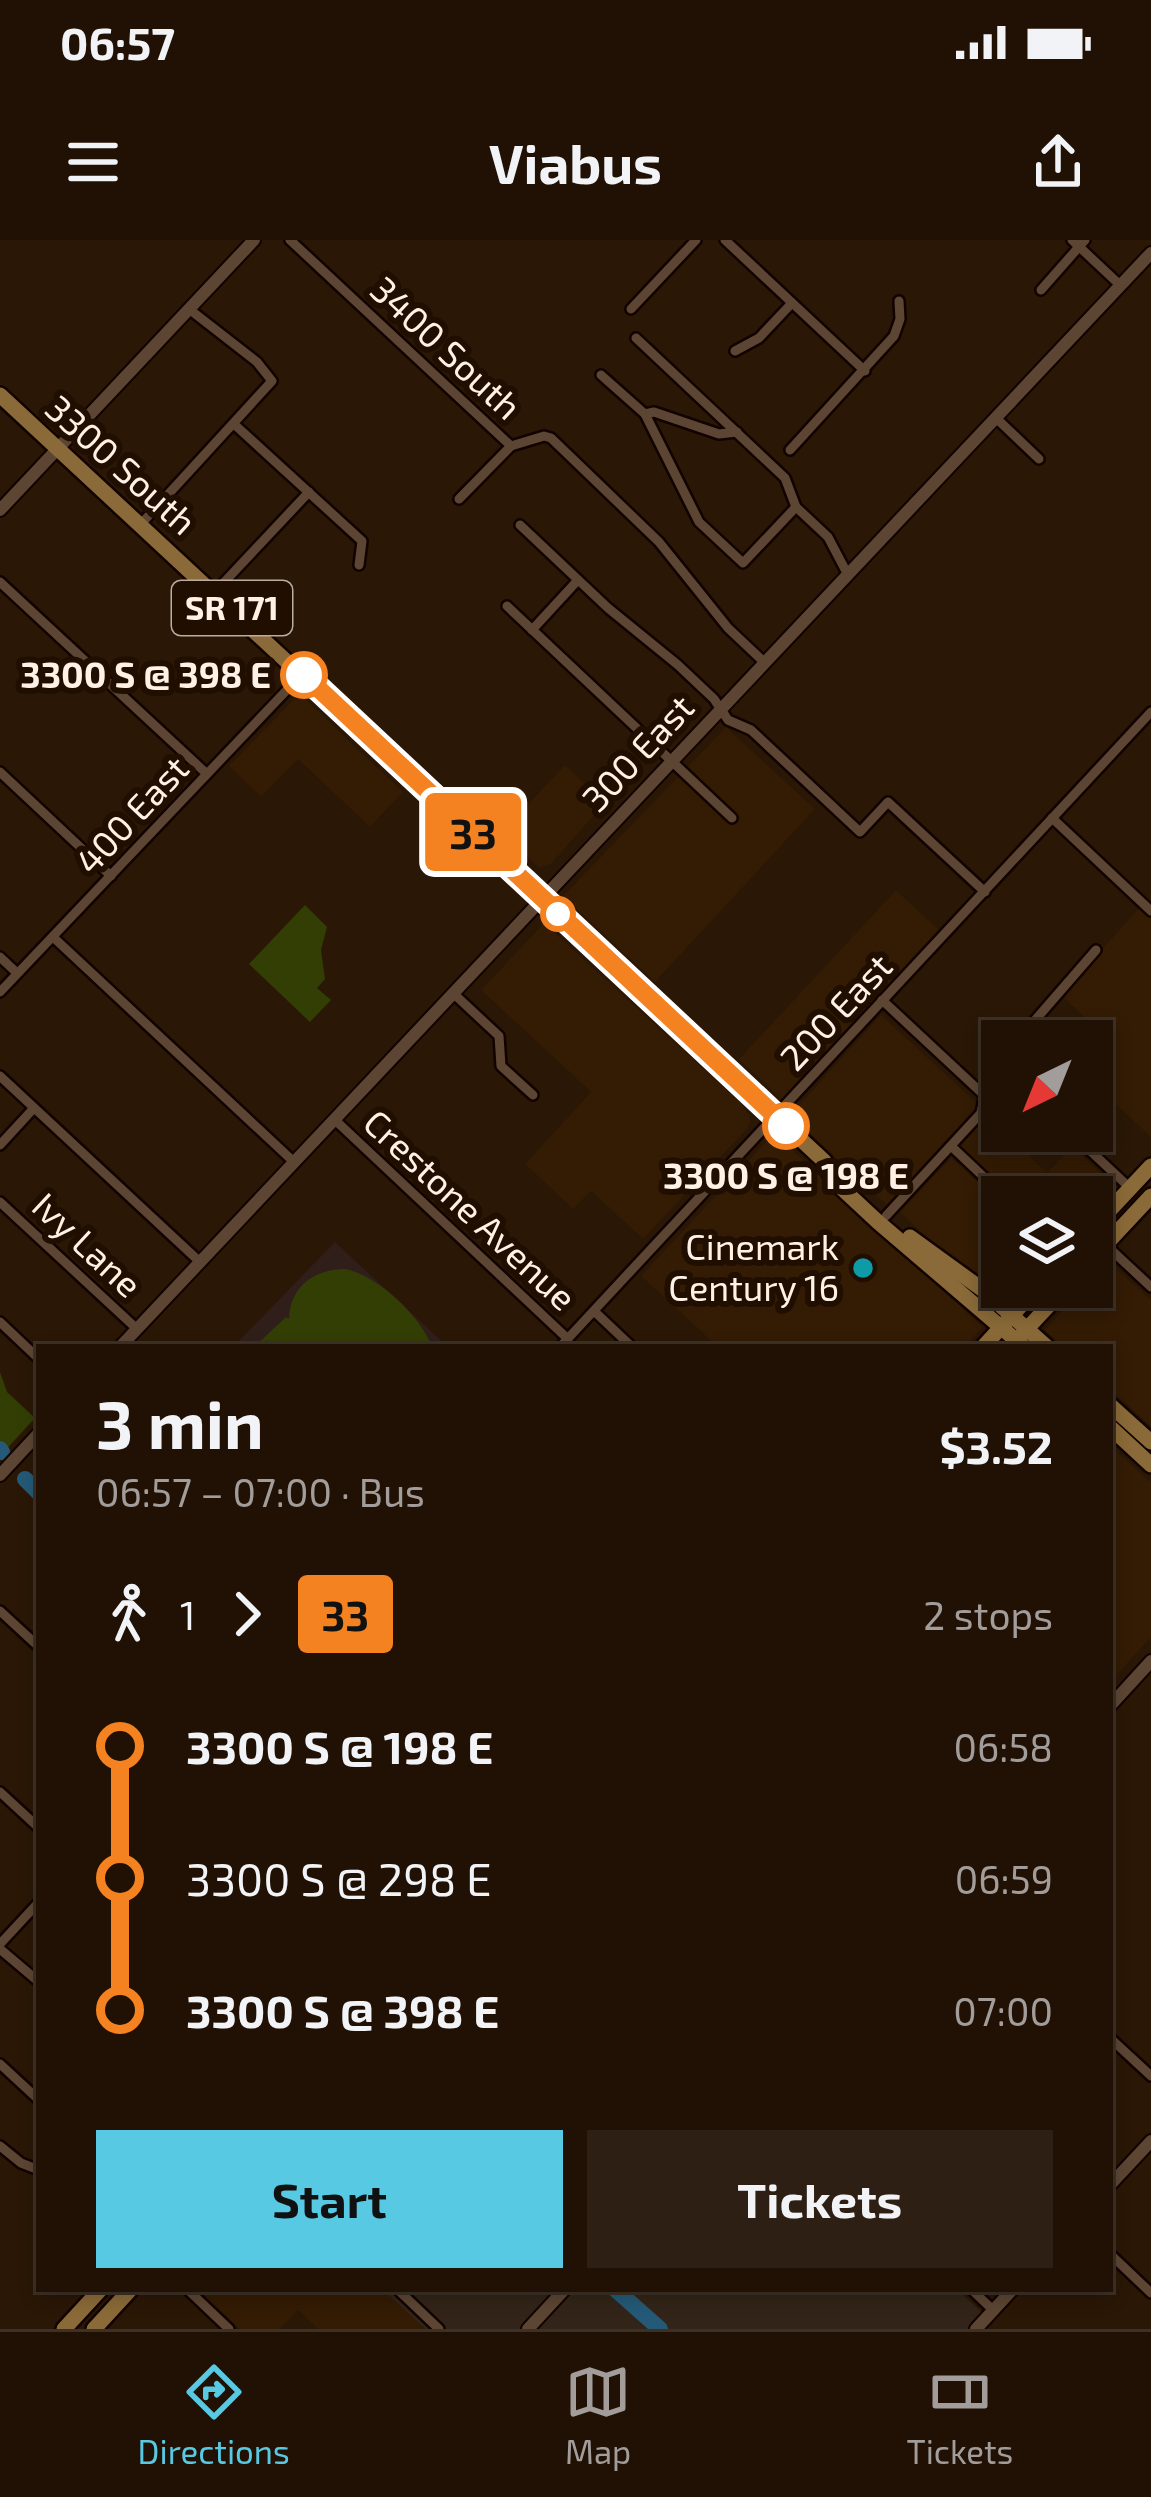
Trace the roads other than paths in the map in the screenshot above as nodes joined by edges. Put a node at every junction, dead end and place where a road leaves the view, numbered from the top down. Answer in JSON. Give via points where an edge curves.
{"nodes":[{"id":1,"x":254,"y":240,"type":"edge"},
{"id":2,"x":290,"y":240,"type":"edge"},
{"id":3,"x":696,"y":240,"type":"edge"},
{"id":4,"x":724,"y":240,"type":"edge"},
{"id":5,"x":1079,"y":242,"type":"edge"},
{"id":6,"x":1150,"y":258,"type":"edge"},
{"id":7,"x":1121,"y":286,"type":"junction"},
{"id":8,"x":1041,"y":290,"type":"dead end"},
{"id":9,"x":899,"y":302,"type":"dead end"},
{"id":10,"x":792,"y":303,"type":"junction"},
{"id":11,"x":189,"y":309,"type":"junction"},
{"id":12,"x":631,"y":309,"type":"dead end"},
{"id":13,"x":635,"y":338,"type":"dead end"},
{"id":14,"x":735,"y":351,"type":"dead end"},
{"id":15,"x":865,"y":371,"type":"junction"},
{"id":16,"x":601,"y":375,"type":"dead end"},
{"id":17,"x":0,"y":395,"type":"edge"},
{"id":18,"x":645,"y":413,"type":"junction"},
{"id":19,"x":995,"y":417,"type":"junction"},
{"id":20,"x":235,"y":424,"type":"junction"},
{"id":21,"x":736,"y":432,"type":"junction"},
{"id":22,"x":512,"y":446,"type":"junction"},
{"id":23,"x":57,"y":449,"type":"junction"},
{"id":24,"x":790,"y":450,"type":"dead end"},
{"id":25,"x":1039,"y":459,"type":"dead end"},
{"id":26,"x":309,"y":491,"type":"junction"},
{"id":27,"x":459,"y":499,"type":"dead end"},
{"id":28,"x":796,"y":507,"type":"junction"},
{"id":29,"x":0,"y":510,"type":"edge"},
{"id":30,"x":142,"y":524,"type":"junction"},
{"id":31,"x":520,"y":525,"type":"dead end"},
{"id":32,"x":359,"y":565,"type":"dead end"},
{"id":33,"x":848,"y":575,"type":"junction"},
{"id":34,"x":578,"y":580,"type":"junction"},
{"id":35,"x":0,"y":582,"type":"edge"},
{"id":36,"x":215,"y":592,"type":"junction"},
{"id":37,"x":507,"y":606,"type":"dead end"},
{"id":38,"x":532,"y":630,"type":"junction"},
{"id":39,"x":765,"y":663,"type":"junction"},
{"id":40,"x":302,"y":674,"type":"junction"},
{"id":41,"x":722,"y":709,"type":"junction"},
{"id":42,"x":1151,"y":712,"type":"edge"},
{"id":43,"x":672,"y":761,"type":"junction"},
{"id":44,"x":0,"y":772,"type":"edge"},
{"id":45,"x":207,"y":774,"type":"junction"},
{"id":46,"x":732,"y":818,"type":"dead end"},
{"id":47,"x":1052,"y":818,"type":"junction"},
{"id":48,"x":112,"y":876,"type":"junction"},
{"id":49,"x":985,"y":892,"type":"junction"},
{"id":50,"x":543,"y":899,"type":"junction"},
{"id":51,"x":1151,"y":911,"type":"edge"},
{"id":52,"x":53,"y":937,"type":"junction"},
{"id":53,"x":1096,"y":950,"type":"dead end"},
{"id":54,"x":0,"y":957,"type":"edge"},
{"id":55,"x":17,"y":974,"type":"junction"},
{"id":56,"x":0,"y":992,"type":"edge"},
{"id":57,"x":454,"y":994,"type":"junction"},
{"id":58,"x":882,"y":1000,"type":"junction"},
{"id":59,"x":1035,"y":1020,"type":"edge"},
{"id":60,"x":0,"y":1076,"type":"edge"},
{"id":61,"x":981,"y":1092,"type":"edge"},
{"id":62,"x":533,"y":1095,"type":"dead end"},
{"id":63,"x":34,"y":1108,"type":"junction"},
{"id":64,"x":981,"y":1113,"type":"edge"},
{"id":65,"x":776,"y":1117,"type":"junction"},
{"id":66,"x":335,"y":1120,"type":"junction"},
{"id":67,"x":0,"y":1145,"type":"edge"},
{"id":68,"x":951,"y":1146,"type":"junction"},
{"id":69,"x":1091,"y":1152,"type":"edge"},
{"id":70,"x":294,"y":1162,"type":"junction"},
{"id":71,"x":1151,"y":1166,"type":"edge"},
{"id":72,"x":830,"y":1171,"type":"junction"},
{"id":73,"x":983,"y":1176,"type":"edge"},
{"id":74,"x":1130,"y":1188,"type":"junction"},
{"id":75,"x":1151,"y":1196,"type":"edge"},
{"id":76,"x":0,"y":1202,"type":"edge"},
{"id":77,"x":1113,"y":1206,"type":"edge"},
{"id":78,"x":886,"y":1216,"type":"junction"},
{"id":79,"x":1113,"y":1237,"type":"edge"},
{"id":80,"x":1113,"y":1252,"type":"edge"},
{"id":81,"x":200,"y":1262,"type":"junction"},
{"id":82,"x":1151,"y":1287,"type":"edge"},
{"id":83,"x":1019,"y":1308,"type":"edge"},
{"id":84,"x":1048,"y":1308,"type":"edge"},
{"id":85,"x":594,"y":1311,"type":"junction"},
{"id":86,"x":1007,"y":1321,"type":"junction"},
{"id":87,"x":0,"y":1322,"type":"edge"},
{"id":88,"x":137,"y":1329,"type":"junction"},
{"id":89,"x":1020,"y":1341,"type":"edge"},
{"id":90,"x":564,"y":1343,"type":"edge"},
{"id":91,"x":123,"y":1344,"type":"edge"},
{"id":92,"x":629,"y":1344,"type":"edge"},
{"id":93,"x":985,"y":1344,"type":"edge"},
{"id":94,"x":36,"y":1356,"type":"edge"},
{"id":95,"x":1113,"y":1408,"type":"edge"},
{"id":96,"x":1113,"y":1430,"type":"edge"},
{"id":97,"x":36,"y":1436,"type":"edge"},
{"id":98,"x":1151,"y":1442,"type":"edge"},
{"id":99,"x":1151,"y":1465,"type":"edge"},
{"id":100,"x":0,"y":1475,"type":"edge"},
{"id":101,"x":0,"y":1611,"type":"edge"},
{"id":102,"x":36,"y":1644,"type":"edge"},
{"id":103,"x":1151,"y":1661,"type":"edge"},
{"id":104,"x":1113,"y":1703,"type":"edge"},
{"id":105,"x":0,"y":1792,"type":"edge"},
{"id":106,"x":36,"y":1825,"type":"edge"},
{"id":107,"x":36,"y":1905,"type":"edge"},
{"id":108,"x":0,"y":1946,"type":"edge"},
{"id":109,"x":36,"y":1979,"type":"edge"},
{"id":110,"x":1113,"y":2041,"type":"edge"},
{"id":111,"x":0,"y":2064,"type":"edge"},
{"id":112,"x":1151,"y":2076,"type":"edge"},
{"id":113,"x":36,"y":2097,"type":"edge"},
{"id":114,"x":1151,"y":2141,"type":"edge"},
{"id":115,"x":0,"y":2146,"type":"edge"},
{"id":116,"x":36,"y":2169,"type":"edge"},
{"id":117,"x":1113,"y":2182,"type":"edge"},
{"id":118,"x":1113,"y":2257,"type":"edge"},
{"id":119,"x":98,"y":2292,"type":"edge"},
{"id":120,"x":128,"y":2292,"type":"edge"},
{"id":121,"x":190,"y":2292,"type":"edge"},
{"id":122,"x":400,"y":2292,"type":"edge"},
{"id":123,"x":563,"y":2292,"type":"edge"},
{"id":124,"x":974,"y":2292,"type":"edge"},
{"id":125,"x":1010,"y":2292,"type":"edge"},
{"id":126,"x":1151,"y":2293,"type":"edge"},
{"id":127,"x":993,"y":2310,"type":"junction"},
{"id":128,"x":64,"y":2329,"type":"edge"},
{"id":129,"x":94,"y":2329,"type":"edge"},
{"id":130,"x":230,"y":2329,"type":"edge"},
{"id":131,"x":440,"y":2329,"type":"edge"},
{"id":132,"x":528,"y":2329,"type":"edge"},
{"id":133,"x":976,"y":2329,"type":"edge"}],
"edges":[{"from":1,"to":11,"type":"street"},
{"from":2,"to":22,"type":"street","name":"3400 South"},
{"from":3,"to":12,"type":"street"},
{"from":4,"to":10,"type":"street"},
{"from":5,"to":7,"type":"street"},
{"from":5,"to":8,"type":"street"},
{"from":6,"to":7,"type":"street","name":"300 East"},
{"from":7,"to":19,"type":"street","name":"300 East"},
{"from":9,"to":15,"type":"street","via":[[894,336]]},
{"from":10,"to":14,"type":"street"},
{"from":10,"to":15,"type":"street"},
{"from":11,"to":20,"type":"street","via":[[272,381]]},
{"from":11,"to":23,"type":"street"},
{"from":13,"to":21,"type":"street"},
{"from":15,"to":24,"type":"street"},
{"from":16,"to":18,"type":"street"},
{"from":17,"to":23,"type":"main road","name":"3300 South","number":"SR 171"},
{"from":18,"to":21,"type":"street"},
{"from":18,"to":28,"type":"street","via":[[699,522],[743,562]]},
{"from":19,"to":25,"type":"street"},
{"from":19,"to":33,"type":"street","name":"300 East"},
{"from":20,"to":26,"type":"street"},
{"from":20,"to":30,"type":"street"},
{"from":21,"to":28,"type":"street","via":[[785,478]]},
{"from":22,"to":27,"type":"street"},
{"from":22,"to":39,"type":"street","via":[[551,438],[659,542]]},
{"from":23,"to":29,"type":"street"},
{"from":23,"to":30,"type":"main road","name":"3300 South","number":"SR 171"},
{"from":26,"to":32,"type":"street","via":[[362,541]]},
{"from":26,"to":36,"type":"street"},
{"from":28,"to":33,"type":"street","via":[[828,537]]},
{"from":30,"to":36,"type":"main road","name":"3300 South","number":"SR 171"},
{"from":31,"to":34,"type":"street"},
{"from":33,"to":39,"type":"street","name":"300 East"},
{"from":34,"to":38,"type":"street"},
{"from":34,"to":41,"type":"street"},
{"from":35,"to":45,"type":"street"},
{"from":36,"to":40,"type":"main road","name":"3300 South","number":"SR 171"},
{"from":37,"to":38,"type":"street"},
{"from":38,"to":43,"type":"street"},
{"from":39,"to":41,"type":"street","name":"300 East"},
{"from":40,"to":45,"type":"street","name":"400 East"},
{"from":40,"to":50,"type":"main road","name":"3300 South","number":"SR 171"},
{"from":41,"to":43,"type":"street","name":"300 East"},
{"from":41,"to":49,"type":"street","via":[[860,832],[888,802]]},
{"from":42,"to":47,"type":"street","name":"200 East"},
{"from":43,"to":46,"type":"street"},
{"from":43,"to":50,"type":"street","name":"300 East"},
{"from":44,"to":48,"type":"street"},
{"from":45,"to":48,"type":"street","name":"400 East"},
{"from":47,"to":49,"type":"street","name":"200 East"},
{"from":47,"to":51,"type":"street"},
{"from":48,"to":52,"type":"street","name":"400 East"},
{"from":49,"to":58,"type":"street","name":"200 East"},
{"from":50,"to":57,"type":"street","name":"300 East"},
{"from":50,"to":65,"type":"main road","name":"3300 South","number":"SR 171"},
{"from":52,"to":55,"type":"street","name":"400 East"},
{"from":52,"to":70,"type":"street"},
{"from":53,"to":59,"type":"street"},
{"from":54,"to":55,"type":"street"},
{"from":55,"to":56,"type":"street","name":"400 East"},
{"from":57,"to":62,"type":"street","via":[[499,1036],[501,1066]]},
{"from":57,"to":66,"type":"street","name":"300 East"},
{"from":58,"to":61,"type":"street"},
{"from":58,"to":65,"type":"street","name":"200 East"},
{"from":60,"to":63,"type":"street"},
{"from":63,"to":67,"type":"street"},
{"from":63,"to":81,"type":"street"},
{"from":64,"to":68,"type":"street"},
{"from":65,"to":72,"type":"main road","name":"3300 South","number":"SR 171"},
{"from":65,"to":85,"type":"street","name":"200 East"},
{"from":66,"to":70,"type":"street","name":"300 East"},
{"from":66,"to":90,"type":"street","name":"Crestone Avenue"},
{"from":68,"to":73,"type":"street"},
{"from":68,"to":78,"type":"street"},
{"from":69,"to":74,"type":"street"},
{"from":70,"to":81,"type":"street","name":"300 East"},
{"from":71,"to":74,"type":"main road"},
{"from":72,"to":78,"type":"main road","name":"3300 South","number":"SR 171"},
{"from":72,"to":86,"type":"main road","name":"3300 South","number":"SR 171","via":[[878,1222]]},
{"from":74,"to":77,"type":"main road"},
{"from":75,"to":79,"type":"main road"},
{"from":76,"to":88,"type":"street","name":"Ivy Lane"},
{"from":78,"to":86,"type":"main road","name":"3300 South","number":"SR 171"},
{"from":80,"to":82,"type":"street"},
{"from":81,"to":88,"type":"street","name":"300 East"},
{"from":83,"to":86,"type":"main road"},
{"from":84,"to":89,"type":"main road"},
{"from":85,"to":90,"type":"street","name":"200 East"},
{"from":85,"to":92,"type":"street"},
{"from":86,"to":89,"type":"main road","name":"3300 South","number":"SR 171"},
{"from":86,"to":93,"type":"main road"},
{"from":87,"to":94,"type":"street"},
{"from":88,"to":91,"type":"street","name":"300 East"},
{"from":95,"to":98,"type":"main road"},
{"from":96,"to":99,"type":"main road"},
{"from":97,"to":100,"type":"street"},
{"from":101,"to":102,"type":"street"},
{"from":103,"to":104,"type":"street"},
{"from":105,"to":106,"type":"street"},
{"from":107,"to":108,"type":"street"},
{"from":108,"to":109,"type":"street"},
{"from":110,"to":112,"type":"street"},
{"from":111,"to":113,"type":"street"},
{"from":114,"to":117,"type":"street"},
{"from":115,"to":116,"type":"street"},
{"from":118,"to":126,"type":"street"},
{"from":119,"to":128,"type":"main road"},
{"from":120,"to":129,"type":"main road"},
{"from":121,"to":130,"type":"street"},
{"from":122,"to":131,"type":"street"},
{"from":123,"to":132,"type":"street"},
{"from":124,"to":127,"type":"street"},
{"from":125,"to":127,"type":"street"},
{"from":127,"to":133,"type":"street"}]}
